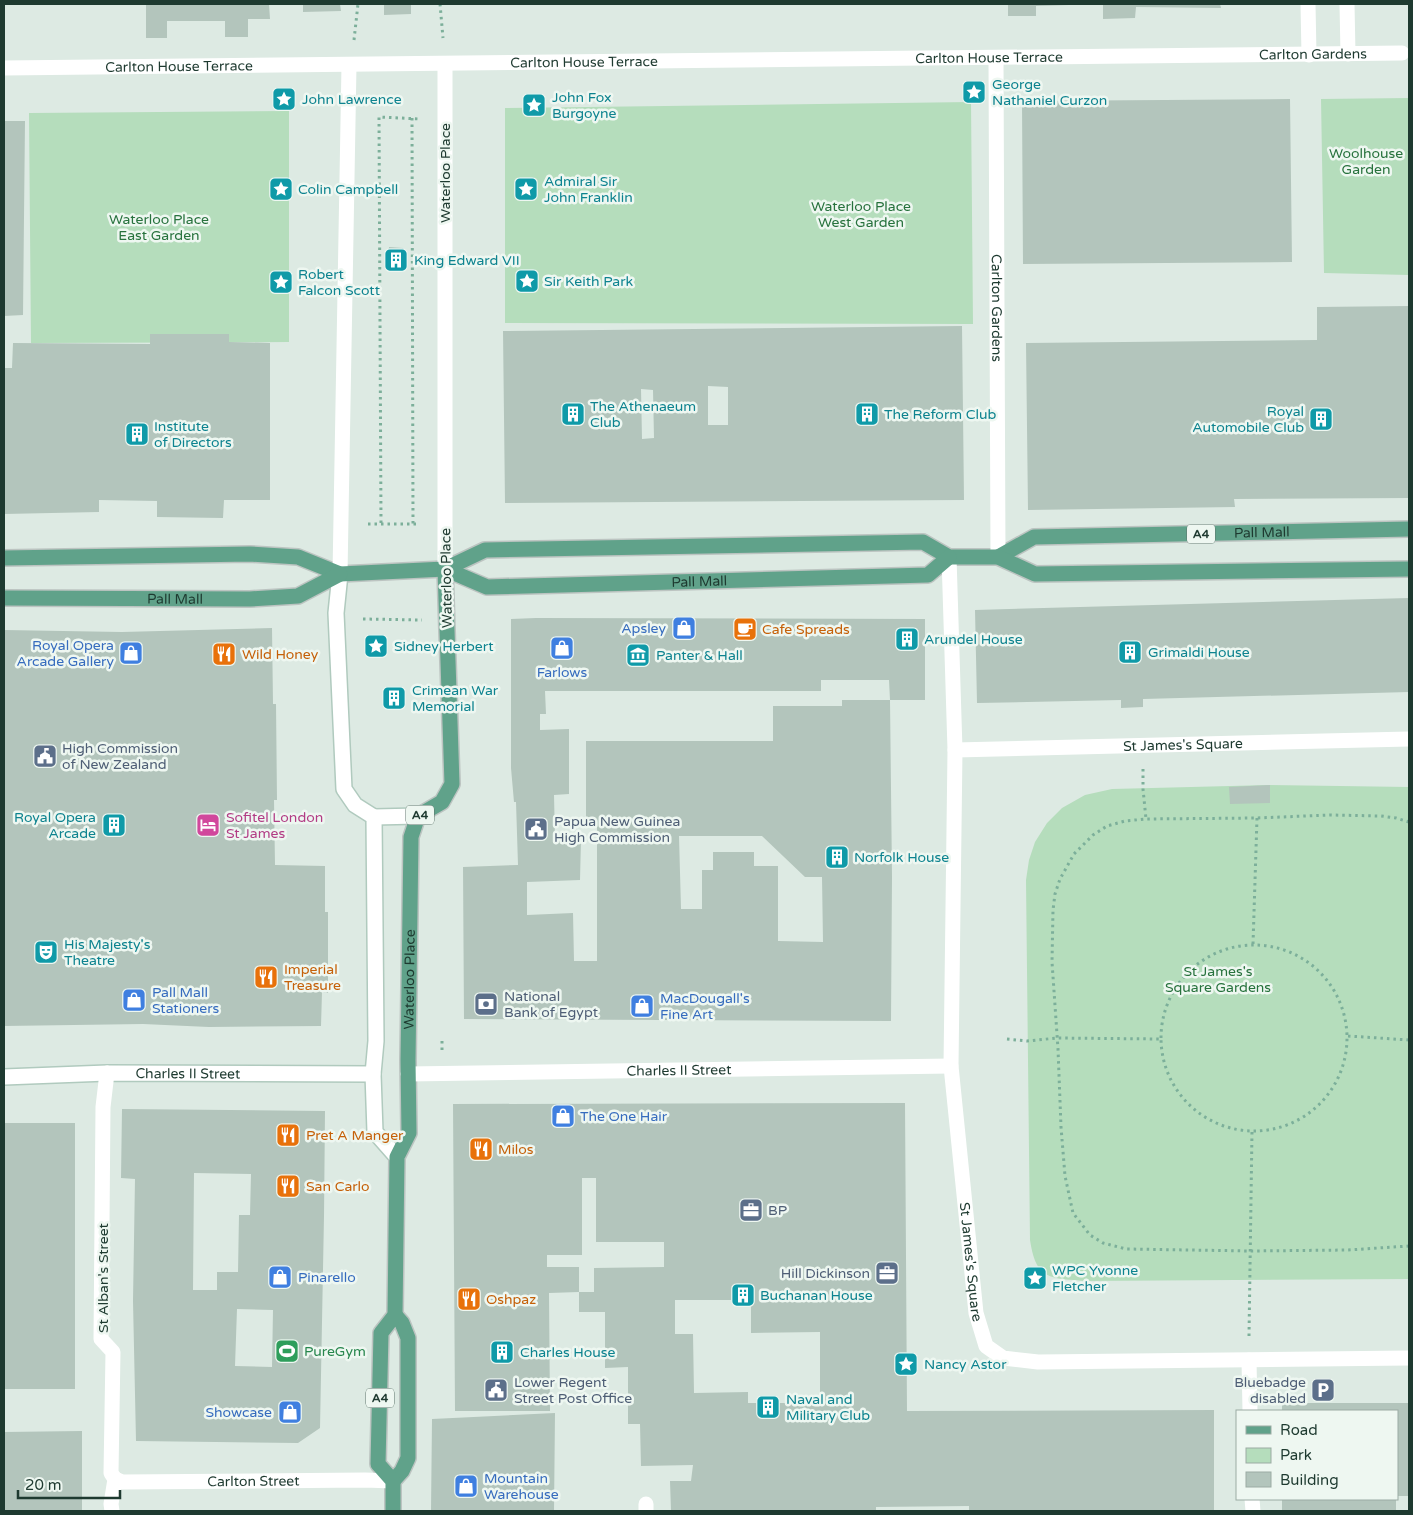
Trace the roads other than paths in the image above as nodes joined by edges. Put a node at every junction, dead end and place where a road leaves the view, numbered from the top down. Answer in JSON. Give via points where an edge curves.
{"nodes":[{"id":1,"x":1308,"y":4,"type":"edge"},
{"id":2,"x":1348,"y":4,"type":"edge"},
{"id":3,"x":1402,"y":53,"type":"dead end"},
{"id":4,"x":1348,"y":54,"type":"junction"},
{"id":5,"x":1309,"y":55,"type":"junction"},
{"id":6,"x":1163,"y":57,"type":"joint"},
{"id":7,"x":996,"y":59,"type":"junction"},
{"id":8,"x":445,"y":64,"type":"junction"},
{"id":9,"x":349,"y":65,"type":"junction"},
{"id":10,"x":4,"y":68,"type":"edge"},
{"id":11,"x":1409,"y":529,"type":"edge"},
{"id":12,"x":998,"y":556,"type":"junction"},
{"id":13,"x":949,"y":557,"type":"junction"},
{"id":14,"x":4,"y":558,"type":"edge"},
{"id":15,"x":444,"y":569,"type":"junction"},
{"id":16,"x":1409,"y":569,"type":"edge"},
{"id":17,"x":340,"y":574,"type":"junction"},
{"id":18,"x":4,"y":598,"type":"edge"},
{"id":19,"x":1409,"y":739,"type":"edge"},
{"id":20,"x":954,"y":750,"type":"junction"},
{"id":21,"x":418,"y":816,"type":"junction"},
{"id":22,"x":374,"y":817,"type":"junction"},
{"id":23,"x":951,"y":1066,"type":"junction"},
{"id":24,"x":108,"y":1073,"type":"junction"},
{"id":25,"x":373,"y":1074,"type":"junction"},
{"id":26,"x":408,"y":1074,"type":"junction"},
{"id":27,"x":4,"y":1077,"type":"edge"},
{"id":28,"x":397,"y":1157,"type":"junction"},
{"id":29,"x":394,"y":1314,"type":"junction"},
{"id":30,"x":1409,"y":1358,"type":"edge"},
{"id":31,"x":1249,"y":1360,"type":"junction"},
{"id":32,"x":1250,"y":1410,"type":"edge"},
{"id":33,"x":115,"y":1479,"type":"junction"},
{"id":34,"x":393,"y":1481,"type":"junction"},
{"id":35,"x":112,"y":1511,"type":"edge"},
{"id":36,"x":393,"y":1511,"type":"edge"}],
"edges":[{"from":1,"to":5,"type":"street"},
{"from":2,"to":4,"type":"street"},
{"from":3,"to":4,"type":"street","name":"Carlton Gardens"},
{"from":4,"to":5,"type":"street","name":"Carlton Gardens"},
{"from":5,"to":6,"type":"street","name":"Carlton Gardens"},
{"from":6,"to":7,"type":"street","name":"Carlton House Terrace"},
{"from":7,"to":8,"type":"street","name":"Carlton House Terrace"},
{"from":7,"to":12,"type":"street","name":"Carlton Gardens"},
{"from":8,"to":9,"type":"street","name":"Carlton House Terrace"},
{"from":8,"to":15,"type":"street","name":"Waterloo Place"},
{"from":9,"to":10,"type":"street","name":"Carlton House Terrace"},
{"from":9,"to":17,"type":"street"},
{"from":11,"to":12,"type":"main road","name":"Pall Mall","number":"A4","via":[[1034,537]]},
{"from":12,"to":13,"type":"main road","name":"Pall Mall","number":"A4"},
{"from":12,"to":16,"type":"main road","name":"Pall Mall","number":"A4","via":[[1035,574]]},
{"from":13,"to":15,"type":"main road","name":"Pall Mall","via":[[923,542],[519,548],[485,550]]},
{"from":13,"to":15,"type":"main road","name":"Pall Mall","via":[[928,575],[487,587]]},
{"from":13,"to":20,"type":"street","name":"St James's Square"},
{"from":14,"to":17,"type":"main road","name":"Pall Mall","via":[[250,554],[298,557]]},
{"from":15,"to":17,"type":"main road","name":"Pall Mall"},
{"from":15,"to":21,"type":"main road","name":"Waterloo Place","number":"A4","via":[[452,784],[442,802]]},
{"from":17,"to":18,"type":"main road","name":"Pall Mall","via":[[298,596],[250,599]]},
{"from":17,"to":22,"type":"street","via":[[336,613],[344,789],[355,805]]},
{"from":19,"to":20,"type":"street","name":"St James's Square"},
{"from":20,"to":23,"type":"street","name":"St James's Square"},
{"from":21,"to":22,"type":"street"},
{"from":21,"to":26,"type":"main road","name":"Waterloo Place","number":"A4","via":[[411,837]]},
{"from":22,"to":25,"type":"street","via":[[376,1040]]},
{"from":23,"to":26,"type":"street","name":"Charles II Street"},
{"from":23,"to":31,"type":"street","name":"St James's Square","via":[[976,1313],[986,1346],[1003,1358],[1038,1362]]},
{"from":24,"to":25,"type":"street","name":"Charles II Street"},
{"from":24,"to":27,"type":"street","name":"Charles II Street"},
{"from":24,"to":33,"type":"street","name":"St Alban's Street","via":[[104,1107],[101,1338],[114,1352],[111,1474]]},
{"from":25,"to":28,"type":"street","via":[[375,1132]]},
{"from":26,"to":28,"type":"main road","number":"A4","via":[[409,1133]]},
{"from":28,"to":29,"type":"main road","number":"A4"},
{"from":29,"to":34,"type":"main road","number":"A4","via":[[408,1338],[408,1458],[402,1472]]},
{"from":29,"to":34,"type":"main road","number":"A4","via":[[381,1333],[378,1464]]},
{"from":30,"to":31,"type":"street","name":"St James's Square"},
{"from":31,"to":32,"type":"street"},
{"from":33,"to":34,"type":"street","name":"Carlton Street","via":[[122,1482]]},
{"from":33,"to":35,"type":"street","name":"St Alban's Street"},
{"from":34,"to":36,"type":"main road"}]}
